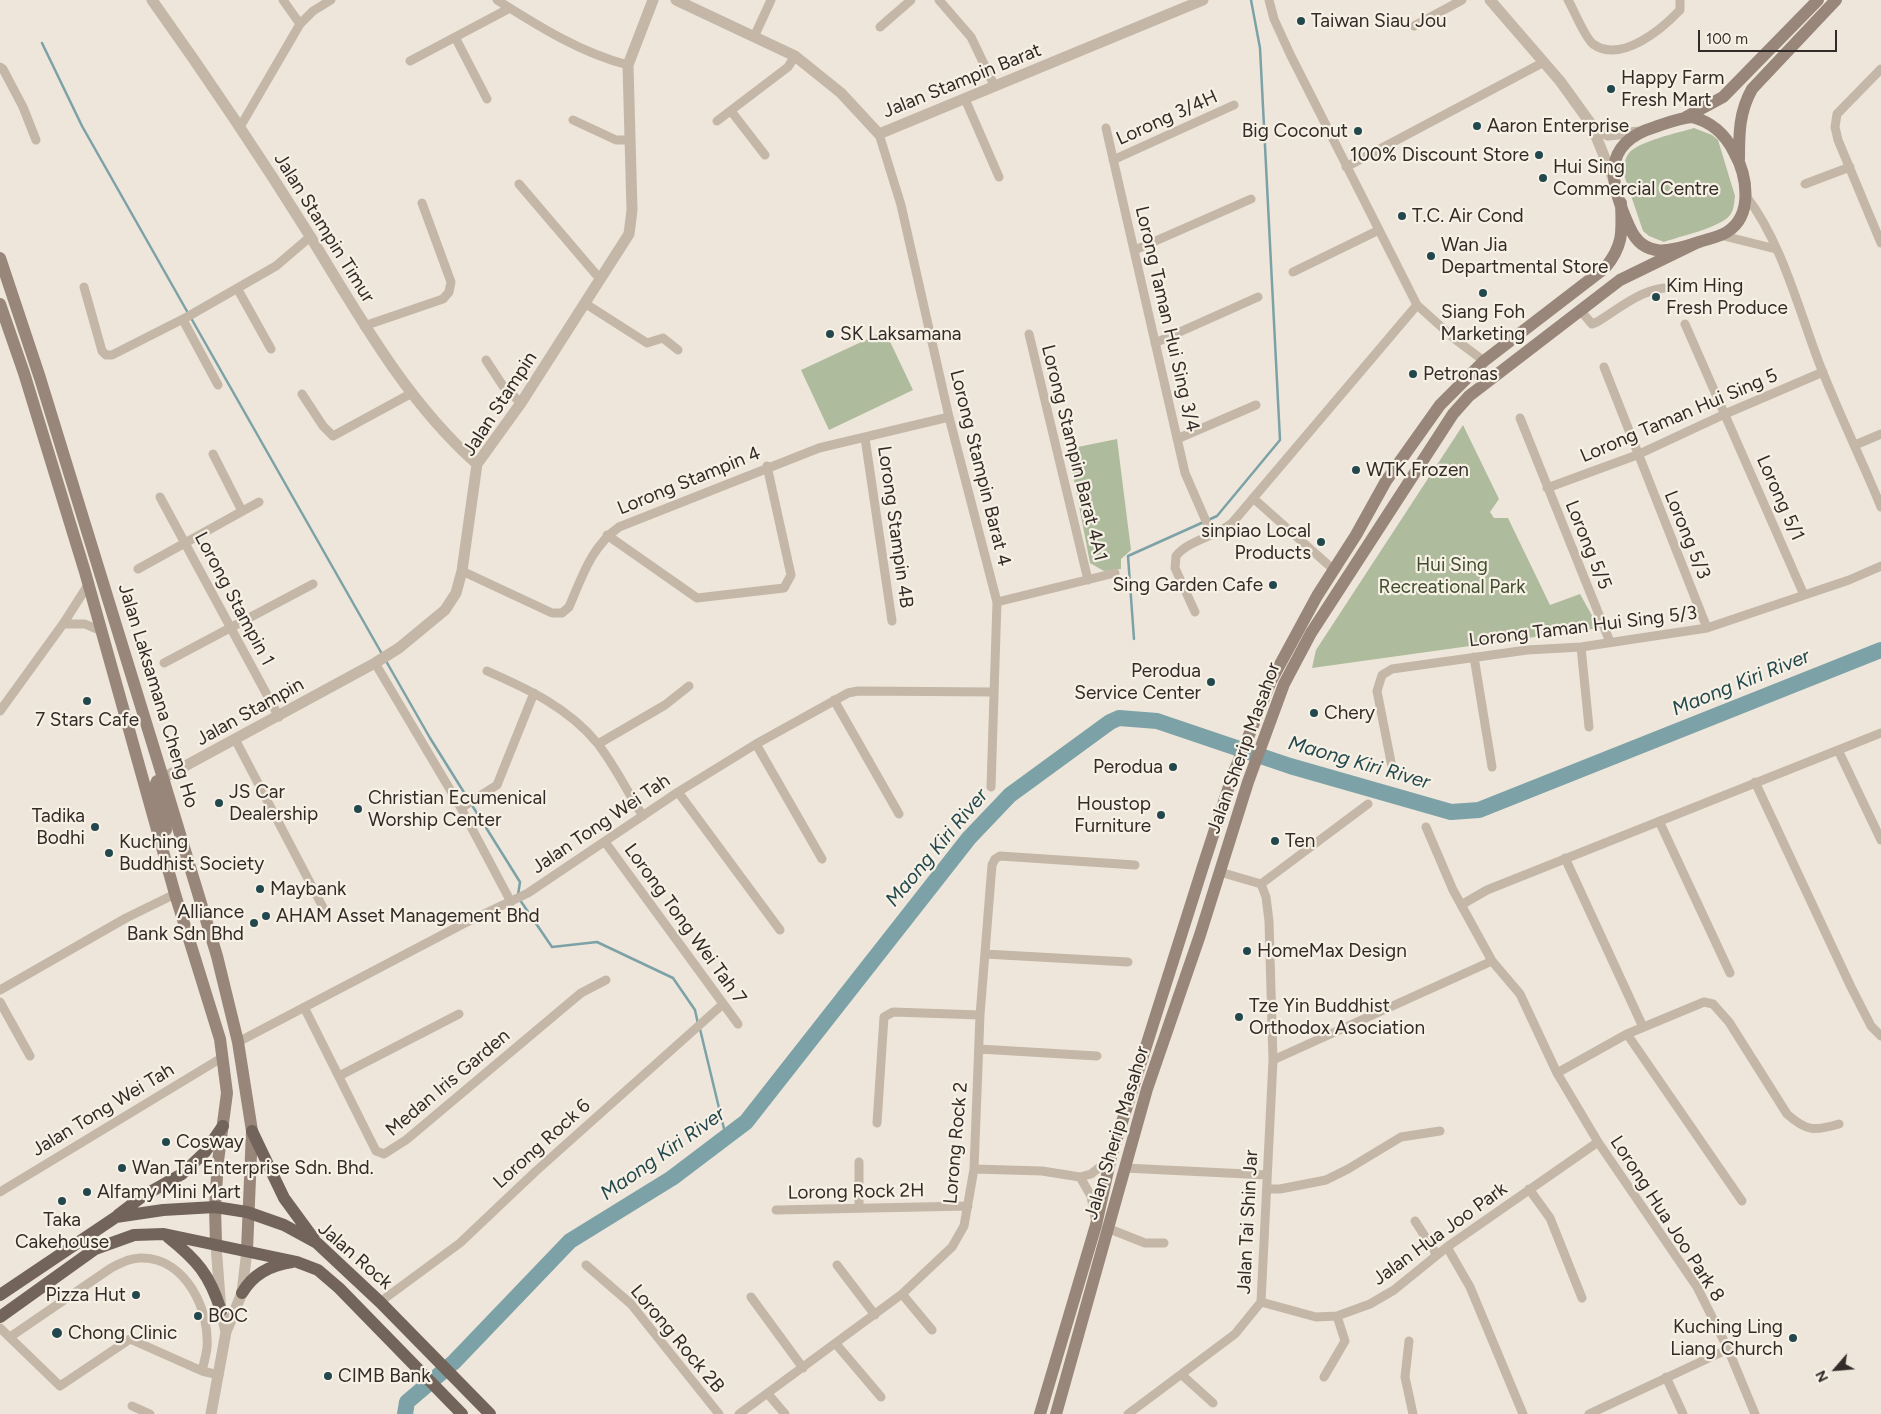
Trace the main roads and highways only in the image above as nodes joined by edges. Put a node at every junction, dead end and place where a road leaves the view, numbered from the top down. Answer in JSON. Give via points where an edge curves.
{"nodes":[{"id":1,"x":1818,"y":0,"type":"edge"},
{"id":2,"x":1836,"y":0,"type":"edge"},
{"id":3,"x":1684,"y":118,"type":"junction"},
{"id":4,"x":1739,"y":160,"type":"junction"},
{"id":5,"x":1621,"y":202,"type":"junction"},
{"id":6,"x":1696,"y":243,"type":"junction"},
{"id":7,"x":0,"y":258,"type":"edge"},
{"id":8,"x":0,"y":304,"type":"edge"},
{"id":9,"x":2,"y":317,"type":"edge"},
{"id":10,"x":163,"y":778,"type":"junction"},
{"id":11,"x":170,"y":874,"type":"junction"},
{"id":12,"x":223,"y":1126,"type":"junction"},
{"id":13,"x":252,"y":1131,"type":"junction"},
{"id":14,"x":215,"y":1208,"type":"junction"},
{"id":15,"x":247,"y":1212,"type":"junction"},
{"id":16,"x":116,"y":1217,"type":"junction"},
{"id":17,"x":1101,"y":1227,"type":"junction"},
{"id":18,"x":164,"y":1234,"type":"junction"},
{"id":19,"x":317,"y":1243,"type":"junction"},
{"id":20,"x":216,"y":1245,"type":"junction"},
{"id":21,"x":246,"y":1250,"type":"junction"},
{"id":22,"x":297,"y":1262,"type":"junction"},
{"id":23,"x":242,"y":1293,"type":"road end"},
{"id":24,"x":0,"y":1295,"type":"edge"},
{"id":25,"x":221,"y":1311,"type":"road end"},
{"id":26,"x":0,"y":1317,"type":"edge"},
{"id":27,"x":462,"y":1414,"type":"edge"},
{"id":28,"x":490,"y":1414,"type":"edge"},
{"id":29,"x":1040,"y":1414,"type":"edge"},
{"id":30,"x":1056,"y":1414,"type":"edge"}],
"edges":[{"from":1,"to":3,"type":"main road","via":[[1723,97]]},
{"from":2,"to":4,"type":"main road","via":[[1752,89],[1745,101],[1740,123]]},
{"from":3,"to":4,"type":"main road","via":[[1699,119],[1722,132]]},
{"from":3,"to":5,"type":"main road","via":[[1639,132],[1621,147],[1614,169]]},
{"from":4,"to":6,"type":"main road","via":[[1746,196],[1740,218],[1727,232]]},
{"from":5,"to":6,"type":"main road","via":[[1635,237],[1648,248],[1664,252]]},
{"from":5,"to":17,"type":"main road","name":"Jalan Sherip Masahor","via":[[1620,244],[1605,268],[1484,361],[1457,387],[1386,481],[1294,637],[1252,723],[1232,777],[1112,1157]]},
{"from":6,"to":17,"type":"main road","name":"Jalan Sherip Masahor","via":[[1620,280],[1469,396],[1453,414],[1311,633],[1284,684],[1248,782],[1124,1168],[1114,1172],[1099,1222]]},
{"from":7,"to":10,"type":"main road","name":"Jalan Laksamana Cheng Ho"},
{"from":8,"to":9,"type":"main road","name":"Jalan Laksamana Cheng Ho"},
{"from":9,"to":11,"type":"main road","name":"Jalan Laksamana Cheng Ho","via":[[88,585]]},
{"from":10,"to":11,"type":"main road","via":[[155,786],[171,854]]},
{"from":10,"to":13,"type":"main road","name":"Jalan Laksamana Cheng Ho","via":[[217,956],[238,1042]]},
{"from":11,"to":12,"type":"main road","name":"Jalan Laksamana Cheng Ho","via":[[218,1030],[227,1094]]},
{"from":12,"to":14,"type":"main road","name":"Jalan Laksamana Cheng Ho"},
{"from":12,"to":16,"type":"main road","via":[[205,1152],[182,1174],[143,1196]]},
{"from":13,"to":15,"type":"main road","name":"Jalan Laksamana Cheng Ho"},
{"from":13,"to":19,"type":"main road","via":[[284,1198]]},
{"from":14,"to":15,"type":"main road","name":"Jalan Rock"},
{"from":14,"to":16,"type":"main road","name":"Jalan Rock","via":[[163,1210]]},
{"from":14,"to":20,"type":"main road","name":"Jalan Laksamana Cheng Ho"},
{"from":15,"to":19,"type":"main road","name":"Jalan Rock","via":[[284,1225]]},
{"from":15,"to":21,"type":"main road","name":"Jalan Laksamana Cheng Ho"},
{"from":16,"to":24,"type":"main road","name":"Jalan Rock"},
{"from":17,"to":29,"type":"main road","name":"Jalan Sherip Masahor"},
{"from":17,"to":30,"type":"main road","name":"Jalan Sherip Masahor"},
{"from":18,"to":20,"type":"main road","name":"Jalan Rock"},
{"from":18,"to":25,"type":"main road","via":[[189,1253],[206,1274]]},
{"from":18,"to":26,"type":"main road","name":"Jalan Rock","via":[[134,1235],[96,1250]]},
{"from":19,"to":28,"type":"main road","name":"Jalan Rock"},
{"from":20,"to":21,"type":"main road","name":"Jalan Rock"},
{"from":21,"to":22,"type":"main road","name":"Jalan Rock"},
{"from":22,"to":23,"type":"main road","via":[[280,1264],[259,1273],[248,1282]]},
{"from":22,"to":27,"type":"main road","name":"Jalan Rock","via":[[318,1270],[339,1288]]}]}
